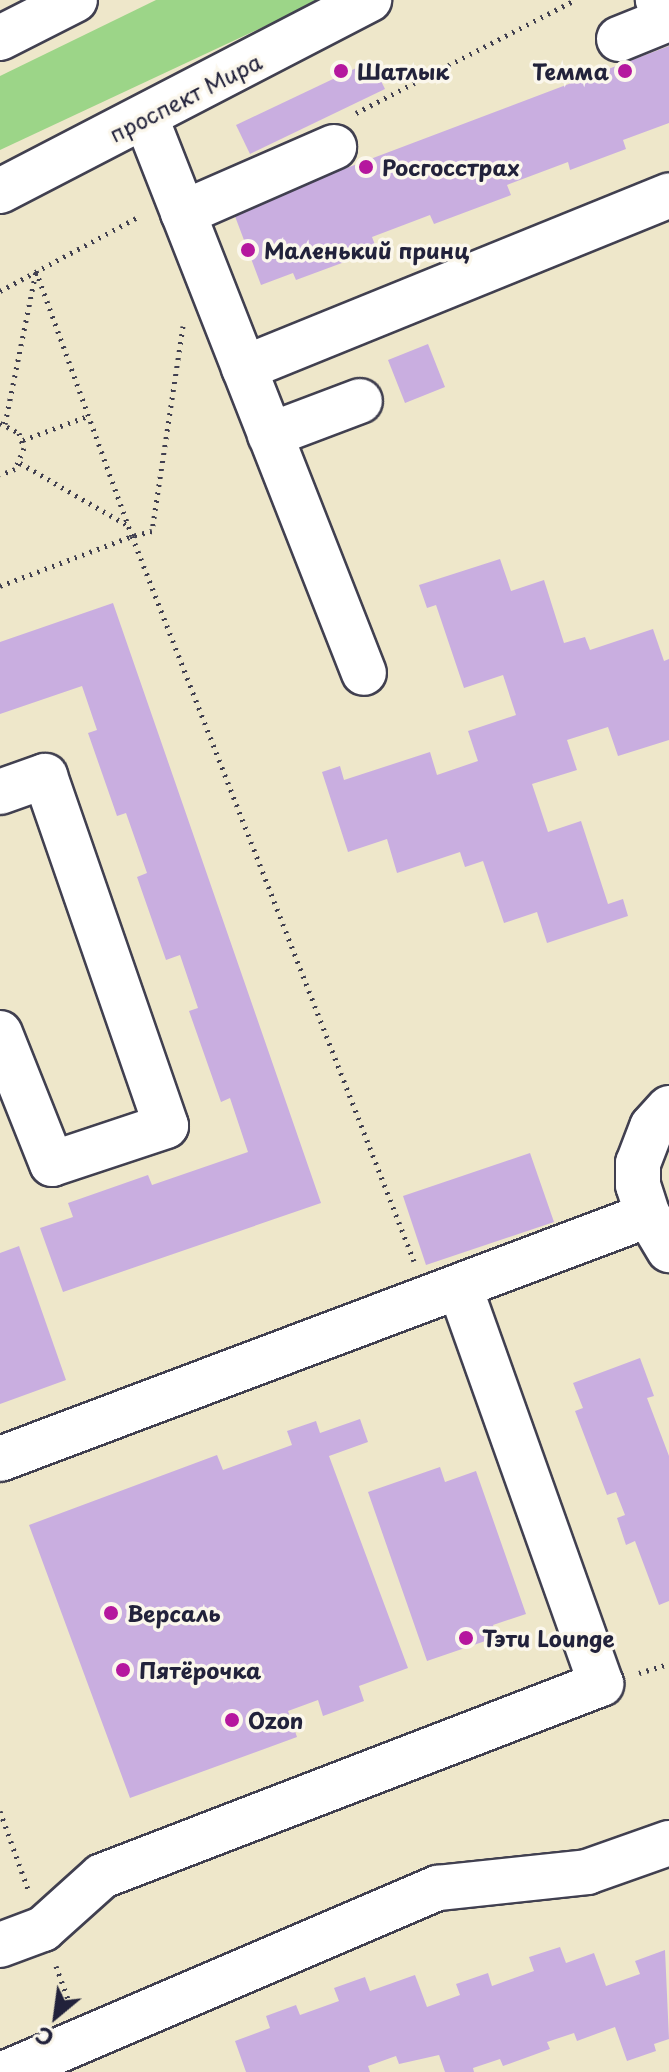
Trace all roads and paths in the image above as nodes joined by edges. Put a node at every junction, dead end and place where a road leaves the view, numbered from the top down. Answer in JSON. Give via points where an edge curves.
{"nodes":[{"id":1,"x":75,"y":0,"type":"edge"},
{"id":2,"x":369,"y":0,"type":"edge"},
{"id":3,"x":575,"y":0,"type":"edge"},
{"id":4,"x":658,"y":0,"type":"edge"},
{"id":5,"x":0,"y":38,"type":"edge"},
{"id":6,"x":619,"y":39,"type":"dead end"},
{"id":7,"x":146,"y":118,"type":"junction"},
{"id":8,"x":334,"y":147,"type":"joint"},
{"id":9,"x":0,"y":191,"type":"edge"},
{"id":10,"x":669,"y":195,"type":"edge"},
{"id":11,"x":179,"y":205,"type":"junction"},
{"id":12,"x":36,"y":271,"type":"junction"},
{"id":13,"x":0,"y":291,"type":"edge"},
{"id":14,"x":184,"y":321,"type":"dead end"},
{"id":15,"x":244,"y":368,"type":"junction"},
{"id":16,"x":360,"y":401,"type":"dead end"},
{"id":17,"x":88,"y":416,"type":"junction"},
{"id":18,"x":2,"y":424,"type":"edge"},
{"id":19,"x":270,"y":435,"type":"junction"},
{"id":20,"x":23,"y":440,"type":"junction"},
{"id":21,"x":20,"y":463,"type":"junction"},
{"id":22,"x":0,"y":475,"type":"edge"},
{"id":23,"x":128,"y":525,"type":"junction"},
{"id":24,"x":132,"y":536,"type":"junction"},
{"id":25,"x":0,"y":586,"type":"edge"},
{"id":26,"x":364,"y":673,"type":"dead end"},
{"id":27,"x":0,"y":792,"type":"edge"},
{"id":28,"x":0,"y":1033,"type":"edge"},
{"id":29,"x":669,"y":1108,"type":"edge"},
{"id":30,"x":658,"y":1232,"type":"edge"},
{"id":31,"x":444,"y":1293,"type":"junction"},
{"id":32,"x":0,"y":1459,"type":"edge"},
{"id":33,"x":669,"y":1843,"type":"edge"},
{"id":34,"x":0,"y":1945,"type":"edge"},
{"id":35,"x":8,"y":2072,"type":"edge"}],
"edges":[{"from":1,"to":5,"type":"main road"},
{"from":2,"to":7,"type":"main road","name":"проспект Мира"},
{"from":3,"to":8,"type":"path","via":[[357,111]]},
{"from":4,"to":6,"type":"main road","via":[[666,20]]},
{"from":7,"to":9,"type":"main road","name":"проспект Мира"},
{"from":7,"to":11,"type":"main road"},
{"from":8,"to":11,"type":"main road"},
{"from":10,"to":15,"type":"main road"},
{"from":11,"to":12,"type":"path"},
{"from":11,"to":15,"type":"main road"},
{"from":12,"to":13,"type":"path"},
{"from":12,"to":17,"type":"path"},
{"from":12,"to":18,"type":"path"},
{"from":14,"to":24,"type":"path","via":[[152,531]]},
{"from":15,"to":19,"type":"main road"},
{"from":16,"to":19,"type":"main road"},
{"from":17,"to":20,"type":"path"},
{"from":17,"to":23,"type":"path"},
{"from":18,"to":20,"type":"path"},
{"from":19,"to":26,"type":"main road"},
{"from":20,"to":21,"type":"path"},
{"from":21,"to":22,"type":"path"},
{"from":21,"to":23,"type":"path"},
{"from":23,"to":24,"type":"path"},
{"from":24,"to":25,"type":"path"},
{"from":24,"to":31,"type":"path"},
{"from":27,"to":28,"type":"main road","via":[[45,776],[166,1126],[52,1164]]},
{"from":29,"to":30,"type":"main road","via":[[652,1127],[638,1163],[638,1185]]},
{"from":30,"to":31,"type":"main road"},
{"from":31,"to":32,"type":"main road"},
{"from":31,"to":34,"type":"main road","via":[[601,1684],[102,1876],[43,1929]]},
{"from":33,"to":35,"type":"main road","via":[[587,1872],[438,1888]]}]}
